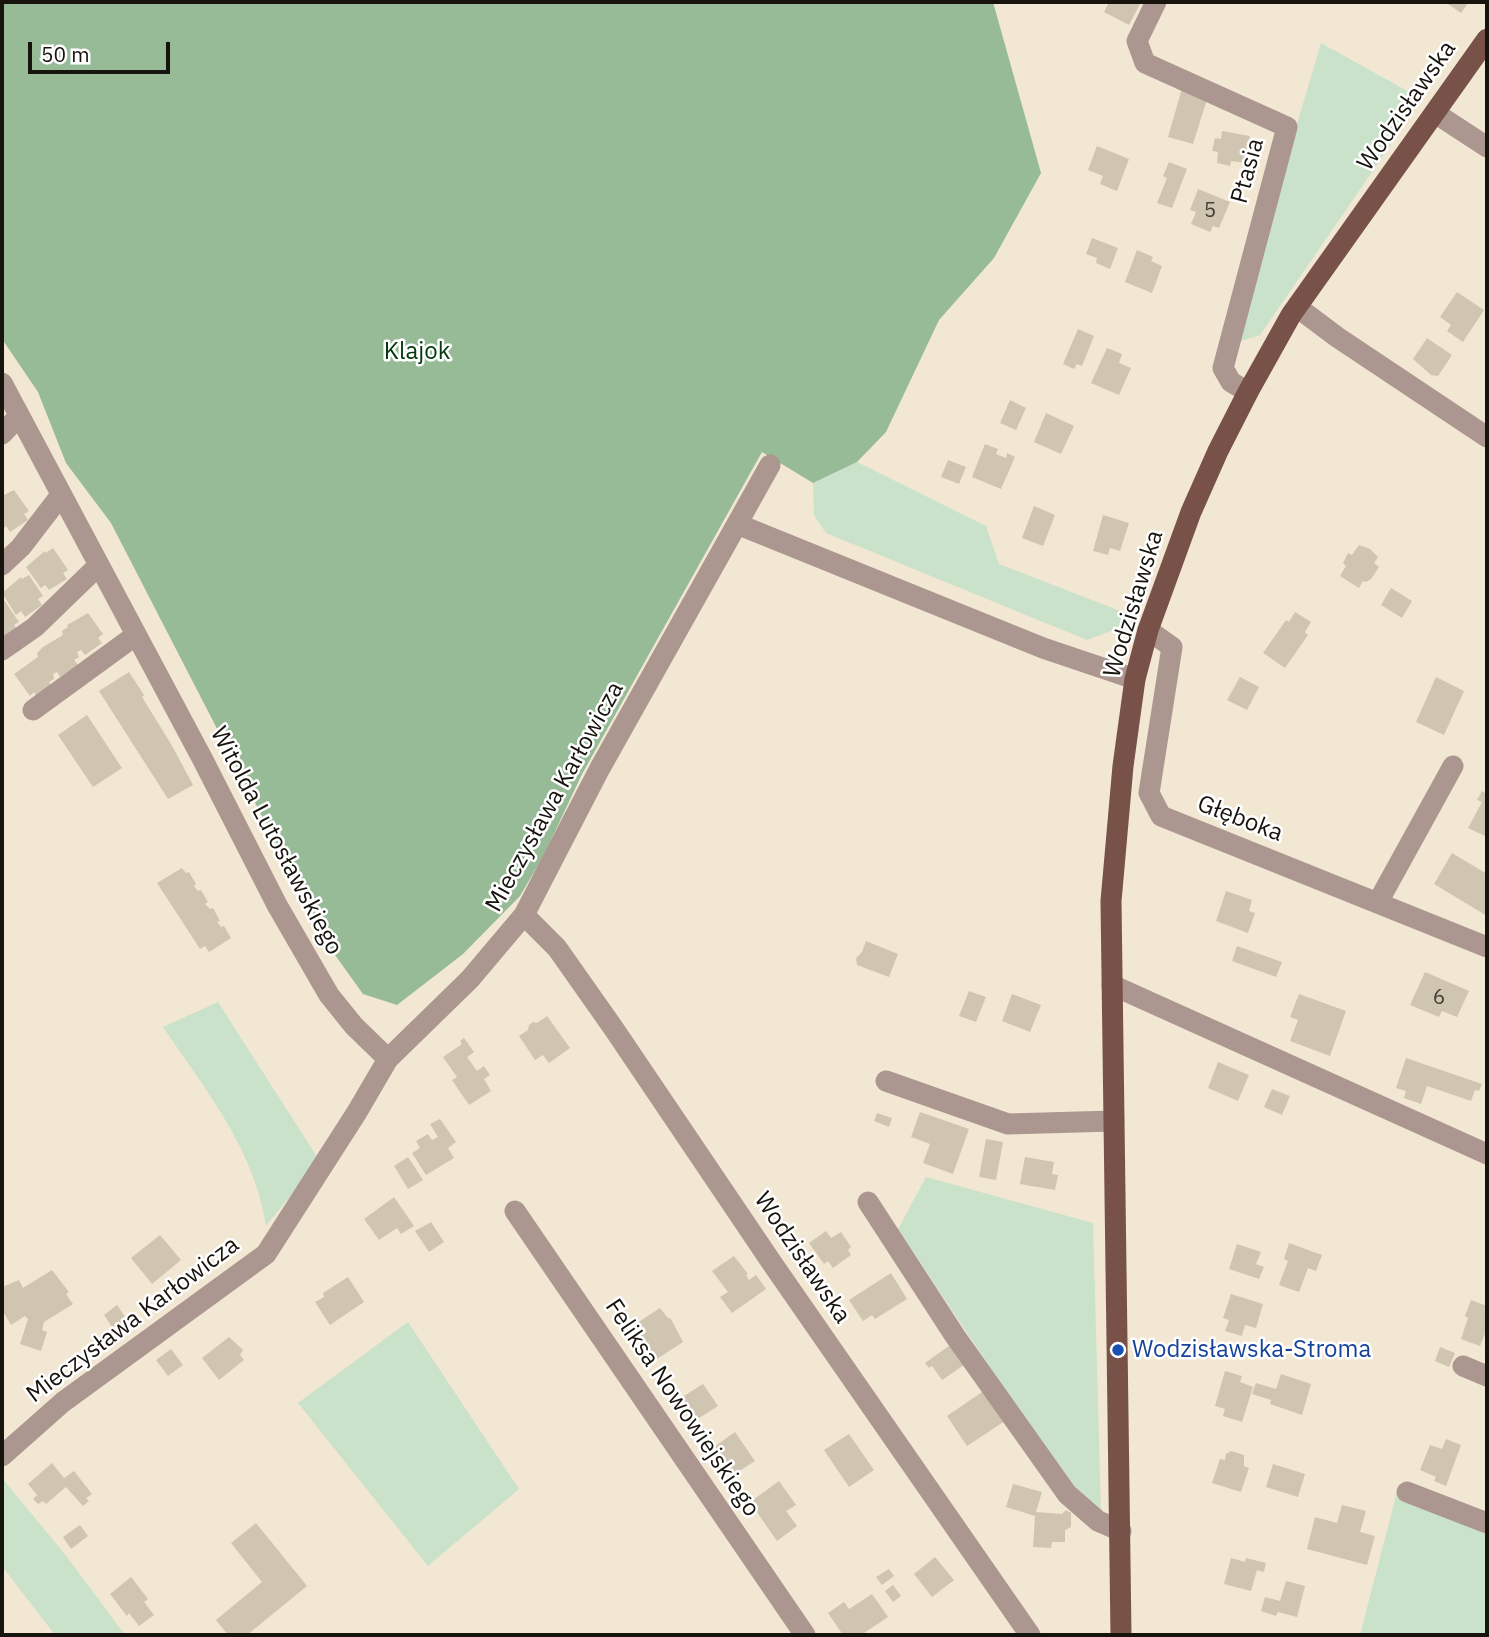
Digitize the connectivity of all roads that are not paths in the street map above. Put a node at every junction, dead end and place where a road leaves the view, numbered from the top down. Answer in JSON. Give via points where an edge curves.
{"nodes":[{"id":1,"x":1156,"y":2,"type":"edge"},
{"id":2,"x":1487,"y":38,"type":"edge"},
{"id":3,"x":1434,"y":113,"type":"junction"},
{"id":4,"x":1487,"y":147,"type":"edge"},
{"id":5,"x":1297,"y":307,"type":"junction"},
{"id":6,"x":2,"y":383,"type":"edge"},
{"id":7,"x":1248,"y":392,"type":"junction"},
{"id":8,"x":19,"y":416,"type":"junction"},
{"id":9,"x":2,"y":434,"type":"edge"},
{"id":10,"x":1487,"y":438,"type":"edge"},
{"id":11,"x":770,"y":465,"type":"dead end"},
{"id":12,"x":61,"y":495,"type":"junction"},
{"id":13,"x":737,"y":524,"type":"junction"},
{"id":14,"x":2,"y":565,"type":"edge"},
{"id":15,"x":99,"y":565,"type":"junction"},
{"id":16,"x":1148,"y":630,"type":"junction"},
{"id":17,"x":136,"y":635,"type":"junction"},
{"id":18,"x":2,"y":650,"type":"edge"},
{"id":19,"x":1135,"y":679,"type":"junction"},
{"id":20,"x":33,"y":710,"type":"dead end"},
{"id":21,"x":1453,"y":766,"type":"dead end"},
{"id":22,"x":1378,"y":902,"type":"junction"},
{"id":23,"x":524,"y":915,"type":"junction"},
{"id":24,"x":1487,"y":947,"type":"edge"},
{"id":25,"x":1112,"y":985,"type":"junction"},
{"id":26,"x":387,"y":1059,"type":"junction"},
{"id":27,"x":886,"y":1081,"type":"dead end"},
{"id":28,"x":1114,"y":1121,"type":"junction"},
{"id":29,"x":1487,"y":1154,"type":"edge"},
{"id":30,"x":868,"y":1202,"type":"dead end"},
{"id":31,"x":515,"y":1210,"type":"dead end"},
{"id":32,"x":1463,"y":1366,"type":"dead end"},
{"id":33,"x":1487,"y":1376,"type":"edge"},
{"id":34,"x":2,"y":1456,"type":"edge"},
{"id":35,"x":1407,"y":1492,"type":"dead end"},
{"id":36,"x":1487,"y":1523,"type":"edge"},
{"id":37,"x":1121,"y":1531,"type":"junction"},
{"id":38,"x":805,"y":1635,"type":"edge"},
{"id":39,"x":1030,"y":1635,"type":"edge"},
{"id":40,"x":1121,"y":1635,"type":"edge"}],
"edges":[{"from":1,"to":7,"type":"street","name":"Ptasia","via":[[1137,41],[1145,63],[1287,127],[1223,368],[1231,382]]},
{"from":2,"to":3,"type":"main road","name":"Wodzisławska"},
{"from":3,"to":4,"type":"street"},
{"from":3,"to":5,"type":"main road","name":"Wodzisławska"},
{"from":5,"to":7,"type":"main road","name":"Wodzisławska"},
{"from":5,"to":10,"type":"street"},
{"from":6,"to":8,"type":"street","name":"Witolda Lutosławskiego"},
{"from":7,"to":16,"type":"main road","name":"Wodzisławska","via":[[1191,512]]},
{"from":8,"to":9,"type":"street"},
{"from":8,"to":12,"type":"street","name":"Witolda Lutosławskiego"},
{"from":11,"to":13,"type":"street","name":"Mieczysława Karłowicza"},
{"from":12,"to":14,"type":"street"},
{"from":12,"to":15,"type":"street","name":"Witolda Lutosławskiego"},
{"from":13,"to":19,"type":"street","via":[[1042,649]]},
{"from":13,"to":23,"type":"street","name":"Mieczysława Karłowicza","via":[[600,768]]},
{"from":15,"to":17,"type":"street","name":"Witolda Lutosławskiego"},
{"from":15,"to":18,"type":"street","via":[[35,627]]},
{"from":16,"to":19,"type":"main road","name":"Wodzisławska"},
{"from":16,"to":22,"type":"street","name":"Głęboka","via":[[1172,647],[1149,793],[1161,816]]},
{"from":17,"to":20,"type":"street"},
{"from":17,"to":26,"type":"street","name":"Witolda Lutosławskiego","via":[[329,996]]},
{"from":19,"to":25,"type":"main road","name":"Wodzisławska","via":[[1111,901]]},
{"from":21,"to":22,"type":"street"},
{"from":22,"to":24,"type":"street","name":"Głęboka"},
{"from":23,"to":26,"type":"street","name":"Mieczysława Karłowicza","via":[[470,979]]},
{"from":23,"to":39,"type":"street","name":"Wodzisławska","via":[[557,948],[599,1007]]},
{"from":25,"to":28,"type":"main road","name":"Wodzisławska"},
{"from":25,"to":29,"type":"street"},
{"from":26,"to":34,"type":"street","name":"Mieczysława Karłowicza","via":[[265,1254],[63,1402]]},
{"from":27,"to":28,"type":"street","via":[[1008,1124]]},
{"from":28,"to":37,"type":"main road","name":"Wodzisławska"},
{"from":30,"to":37,"type":"street","via":[[955,1336],[1067,1494],[1098,1521]]},
{"from":31,"to":38,"type":"street","name":"Feliksa Nowowiejskiego"},
{"from":32,"to":33,"type":"street"},
{"from":35,"to":36,"type":"street"},
{"from":37,"to":40,"type":"main road","name":"Wodzisławska"}]}
